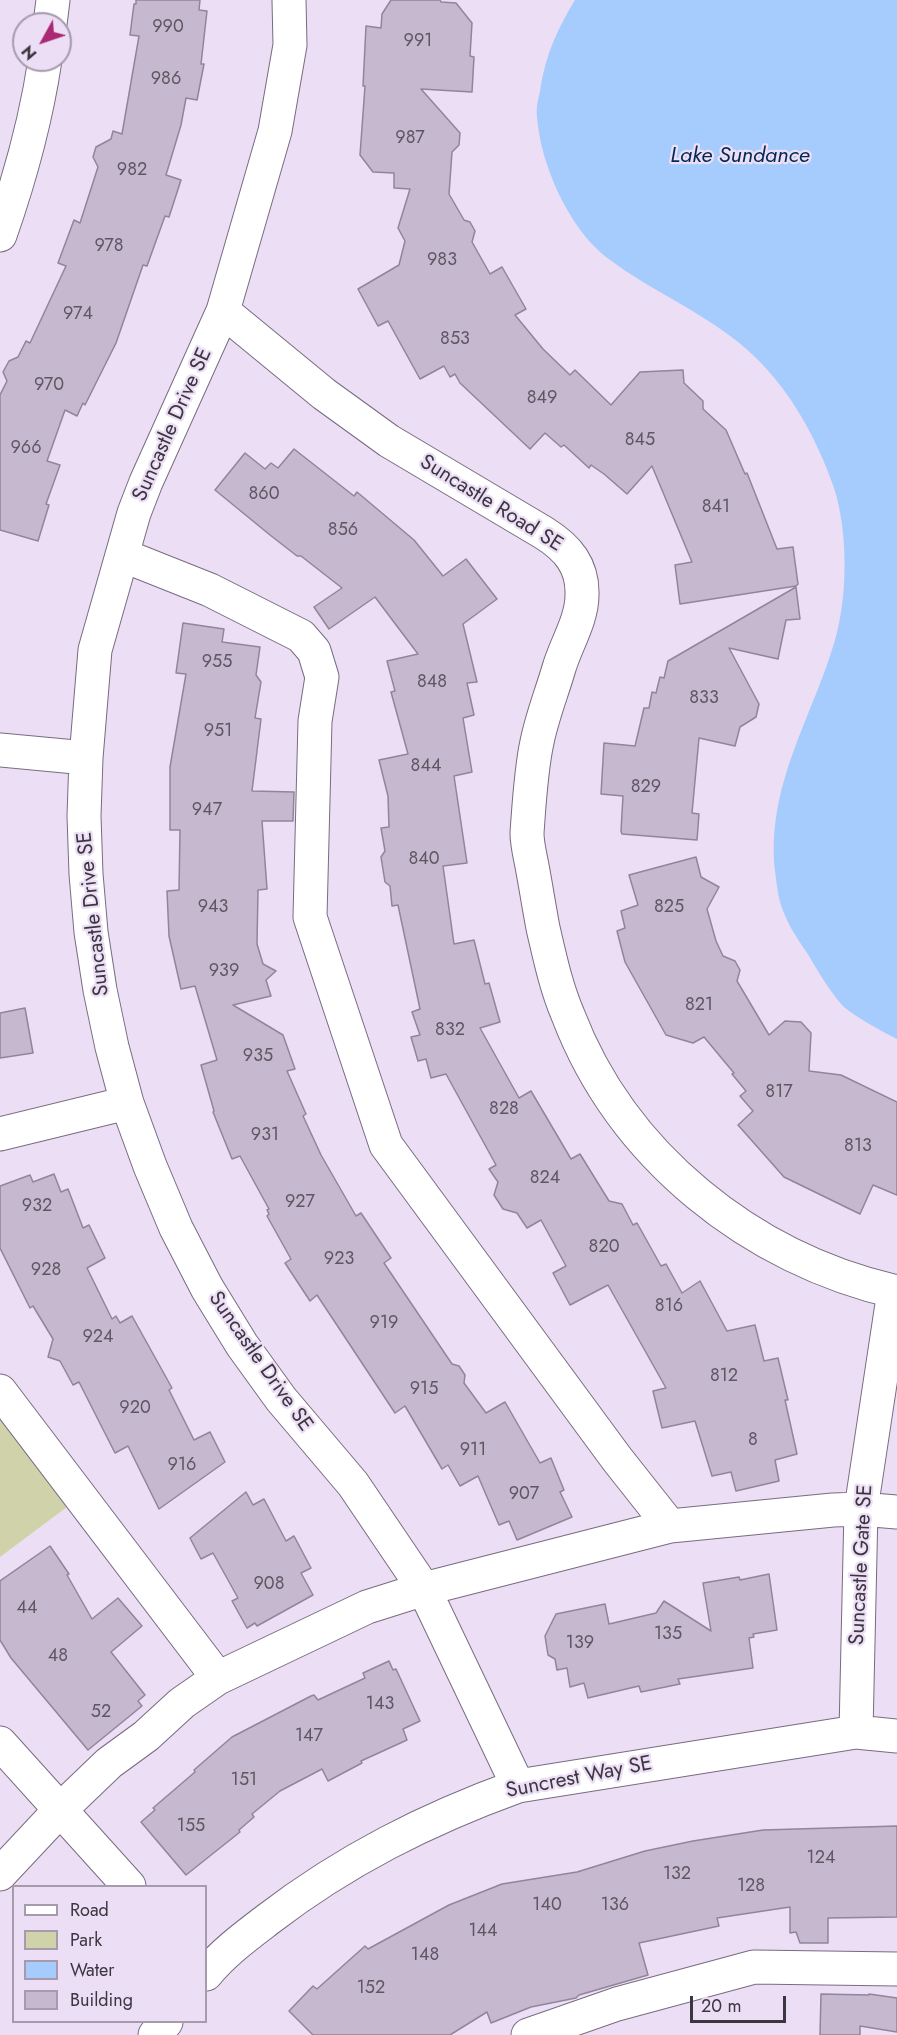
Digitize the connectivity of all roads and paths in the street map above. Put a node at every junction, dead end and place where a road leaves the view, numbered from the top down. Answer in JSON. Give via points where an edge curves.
{"nodes":[{"id":1,"x":289,"y":0,"type":"edge"},
{"id":2,"x":43,"y":72,"type":"edge"},
{"id":3,"x":0,"y":235,"type":"edge"},
{"id":4,"x":223,"y":311,"type":"junction"},
{"id":5,"x":122,"y":555,"type":"junction"},
{"id":6,"x":0,"y":750,"type":"edge"},
{"id":7,"x":86,"y":758,"type":"junction"},
{"id":8,"x":127,"y":1103,"type":"junction"},
{"id":9,"x":0,"y":1134,"type":"edge"},
{"id":10,"x":896,"y":1291,"type":"edge"},
{"id":11,"x":0,"y":1391,"type":"edge"},
{"id":12,"x":861,"y":1509,"type":"junction"},
{"id":13,"x":897,"y":1512,"type":"edge"},
{"id":14,"x":670,"y":1526,"type":"junction"},
{"id":15,"x":424,"y":1589,"type":"junction"},
{"id":16,"x":218,"y":1678,"type":"junction"},
{"id":17,"x":856,"y":1732,"type":"junction"},
{"id":18,"x":897,"y":1736,"type":"edge"},
{"id":19,"x":0,"y":1743,"type":"edge"},
{"id":20,"x":518,"y":1786,"type":"junction"},
{"id":21,"x":60,"y":1810,"type":"junction"},
{"id":22,"x":0,"y":1875,"type":"edge"},
{"id":23,"x":127,"y":1885,"type":"edge"},
{"id":24,"x":208,"y":1965,"type":"edge"},
{"id":25,"x":897,"y":1969,"type":"edge"},
{"id":26,"x":165,"y":2023,"type":"edge"},
{"id":27,"x":155,"y":2035,"type":"edge"},
{"id":28,"x":528,"y":2035,"type":"edge"}],
"edges":[{"from":1,"to":4,"type":"street","name":"Suncastle Drive SE","via":[[290,45],[275,131]]},
{"from":2,"to":3,"type":"street","via":[[18,184]]},
{"from":4,"to":5,"type":"street","name":"Suncastle Drive SE","via":[[146,482]]},
{"from":4,"to":10,"type":"street","name":"Suncastle Road SE","via":[[324,394],[389,441],[551,537],[569,552],[582,581],[582,597],[537,743],[527,836],[554,977],[568,1017],[586,1056],[633,1128],[692,1190],[728,1218],[807,1263]]},
{"from":5,"to":7,"type":"street","name":"Suncastle Drive SE","via":[[94,650]]},
{"from":5,"to":14,"type":"street","via":[[210,590],[301,636],[314,651],[322,677],[315,722],[310,917],[386,1145]]},
{"from":6,"to":7,"type":"street"},
{"from":7,"to":8,"type":"street","name":"Suncastle Drive SE","via":[[84,816],[91,932],[107,1024]]},
{"from":8,"to":9,"type":"street"},
{"from":8,"to":15,"type":"street","name":"Suncastle Drive SE","via":[[176,1228],[207,1288],[242,1345],[352,1484]]},
{"from":10,"to":12,"type":"street","name":"Suncastle Gate SE"},
{"from":11,"to":16,"type":"street"},
{"from":12,"to":13,"type":"street"},
{"from":12,"to":14,"type":"street"},
{"from":12,"to":17,"type":"street","name":"Suncastle Gate SE"},
{"from":14,"to":15,"type":"street"},
{"from":15,"to":16,"type":"street","via":[[368,1606]]},
{"from":15,"to":20,"type":"street","name":"Suncastle Drive SE"},
{"from":16,"to":21,"type":"street","via":[[110,1763]]},
{"from":17,"to":18,"type":"street","name":"Suncrest Way SE"},
{"from":17,"to":20,"type":"street","name":"Suncrest Way SE"},
{"from":19,"to":21,"type":"street"},
{"from":20,"to":24,"type":"street","name":"Suncrest Way SE","via":[[422,1824],[375,1848],[291,1901]]},
{"from":21,"to":22,"type":"street"},
{"from":21,"to":23,"type":"street"},
{"from":25,"to":28,"type":"street","via":[[754,1967],[618,2004]]},
{"from":26,"to":27,"type":"street"}]}
